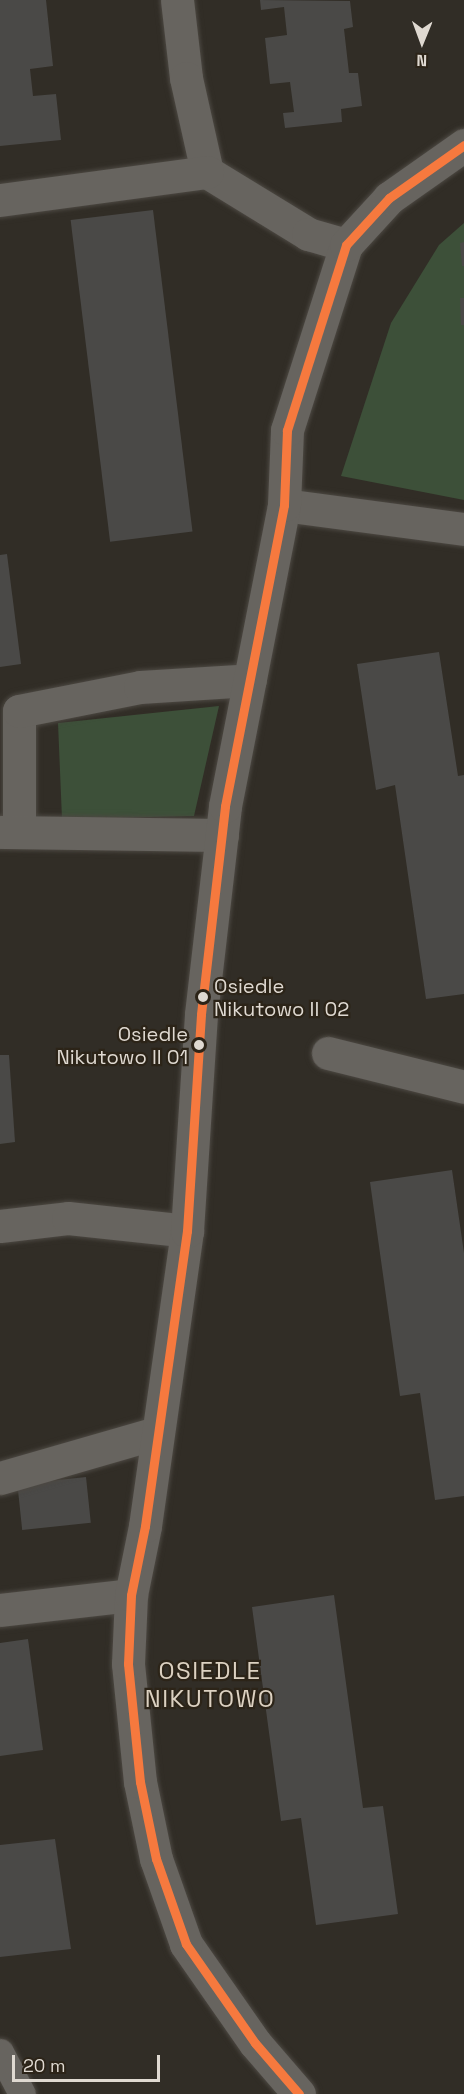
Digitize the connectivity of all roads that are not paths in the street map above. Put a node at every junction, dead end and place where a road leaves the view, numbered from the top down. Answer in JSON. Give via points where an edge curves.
{"nodes":[{"id":1,"x":177,"y":0,"type":"edge"},
{"id":2,"x":464,"y":145,"type":"edge"},
{"id":3,"x":207,"y":172,"type":"junction"},
{"id":4,"x":0,"y":200,"type":"edge"},
{"id":5,"x":346,"y":245,"type":"junction"},
{"id":6,"x":284,"y":505,"type":"junction"},
{"id":7,"x":464,"y":529,"type":"edge"},
{"id":8,"x":250,"y":680,"type":"junction"},
{"id":9,"x":9,"y":832,"type":"edge"},
{"id":10,"x":222,"y":834,"type":"junction"},
{"id":11,"x":328,"y":1053,"type":"dead end"},
{"id":12,"x":464,"y":1087,"type":"edge"},
{"id":13,"x":0,"y":1226,"type":"edge"},
{"id":14,"x":187,"y":1231,"type":"junction"},
{"id":15,"x":156,"y":1433,"type":"junction"},
{"id":16,"x":0,"y":1478,"type":"edge"},
{"id":17,"x":130,"y":1595,"type":"junction"},
{"id":18,"x":0,"y":1610,"type":"edge"},
{"id":19,"x":0,"y":2052,"type":"edge"},
{"id":20,"x":22,"y":2094,"type":"edge"},
{"id":21,"x":299,"y":2094,"type":"edge"}],
"edges":[{"from":1,"to":3,"type":"street","via":[[186,78]]},
{"from":2,"to":5,"type":"street","via":[[389,198]]},
{"from":3,"to":4,"type":"street"},
{"from":3,"to":5,"type":"street","via":[[308,234]]},
{"from":5,"to":6,"type":"street","via":[[287,430]]},
{"from":6,"to":7,"type":"street"},
{"from":6,"to":8,"type":"street"},
{"from":8,"to":9,"type":"street","via":[[140,687],[20,711]]},
{"from":8,"to":10,"type":"street"},
{"from":9,"to":10,"type":"street"},
{"from":10,"to":14,"type":"street","via":[[201,1014]]},
{"from":11,"to":12,"type":"street"},
{"from":13,"to":14,"type":"street","via":[[68,1218]]},
{"from":14,"to":15,"type":"street"},
{"from":15,"to":16,"type":"street"},
{"from":15,"to":17,"type":"street"},
{"from":17,"to":18,"type":"street"},
{"from":17,"to":21,"type":"street","via":[[128,1664],[141,1782],[164,1881],[186,1944],[255,2043]]},
{"from":19,"to":20,"type":"lane"}]}
